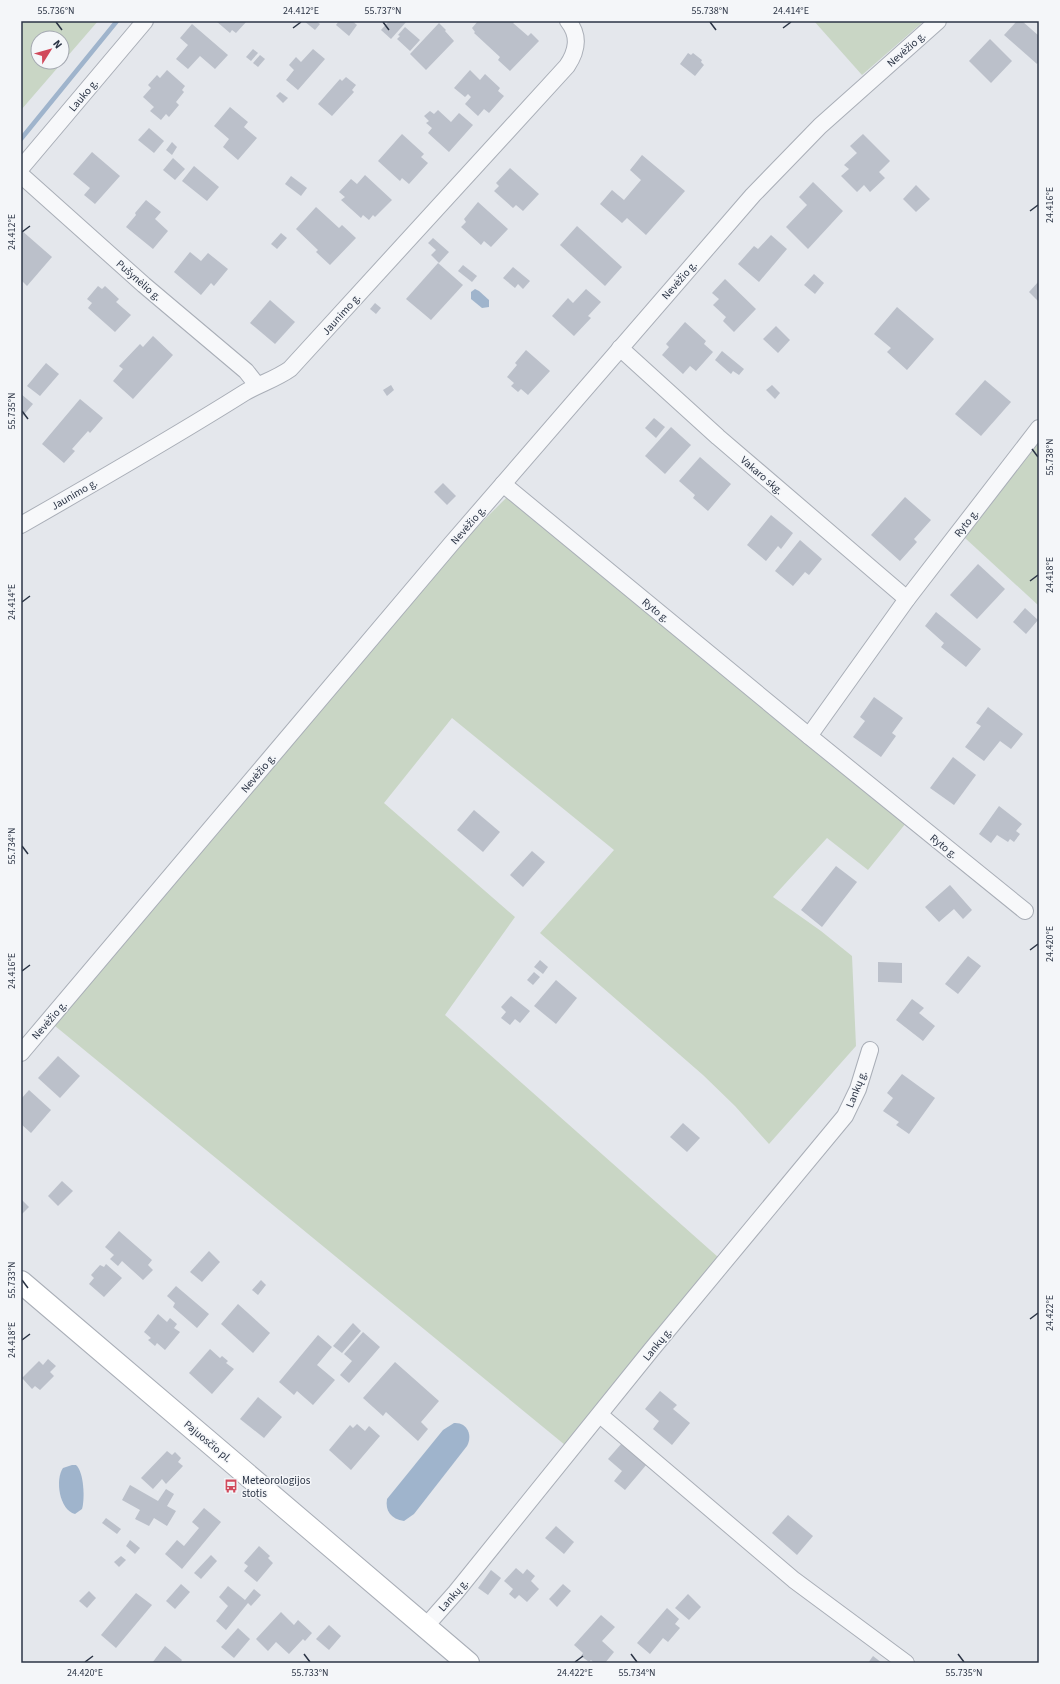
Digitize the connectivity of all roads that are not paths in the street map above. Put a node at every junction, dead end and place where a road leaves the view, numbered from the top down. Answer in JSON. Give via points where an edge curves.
{"nodes":[{"id":1,"x":145,"y":21,"type":"edge"},
{"id":2,"x":568,"y":21,"type":"edge"},
{"id":3,"x":938,"y":21,"type":"edge"},
{"id":4,"x":21,"y":168,"type":"edge"},
{"id":5,"x":21,"y":175,"type":"edge"},
{"id":6,"x":620,"y":348,"type":"junction"},
{"id":7,"x":257,"y":385,"type":"junction"},
{"id":8,"x":1039,"y":428,"type":"edge"},
{"id":9,"x":503,"y":484,"type":"junction"},
{"id":10,"x":21,"y":525,"type":"edge"},
{"id":11,"x":907,"y":599,"type":"junction"},
{"id":12,"x":809,"y":736,"type":"junction"},
{"id":13,"x":1025,"y":911,"type":"dead end"},
{"id":14,"x":870,"y":1050,"type":"dead end"},
{"id":15,"x":21,"y":1053,"type":"edge"},
{"id":16,"x":21,"y":1282,"type":"edge"},
{"id":17,"x":600,"y":1415,"type":"junction"},
{"id":18,"x":425,"y":1626,"type":"junction"},
{"id":19,"x":465,"y":1662,"type":"edge"},
{"id":20,"x":906,"y":1663,"type":"edge"}],
"edges":[{"from":1,"to":4,"type":"street","name":"Lauko g."},
{"from":2,"to":7,"type":"street","name":"Jaunimo g.","via":[[576,36],[576,49],[567,66],[299,360],[282,375]]},
{"from":3,"to":6,"type":"street","name":"Nevėžio g.","via":[[868,82],[789,157]]},
{"from":5,"to":7,"type":"street","name":"Pušynėlio g.","via":[[144,285],[246,370]]},
{"from":6,"to":9,"type":"street","name":"Nevėžio g."},
{"from":6,"to":11,"type":"street","name":"Vakaro skg.","via":[[718,437]]},
{"from":7,"to":10,"type":"street","name":"Jaunimo g.","via":[[204,419]]},
{"from":8,"to":11,"type":"street","name":"Ryto g."},
{"from":9,"to":12,"type":"street","name":"Ryto g."},
{"from":9,"to":15,"type":"street","name":"Nevėžio g."},
{"from":11,"to":12,"type":"street","name":"Ryto g."},
{"from":12,"to":13,"type":"street","name":"Ryto g."},
{"from":14,"to":17,"type":"street","name":"Lankų g.","via":[[858,1089],[845,1116]]},
{"from":16,"to":18,"type":"main road","name":"Pajuosčio pl."},
{"from":17,"to":18,"type":"street","name":"Lankų g.","via":[[456,1592]]},
{"from":17,"to":20,"type":"street","via":[[794,1580]]},
{"from":18,"to":19,"type":"main road","name":"Pajuosčio pl."}]}
